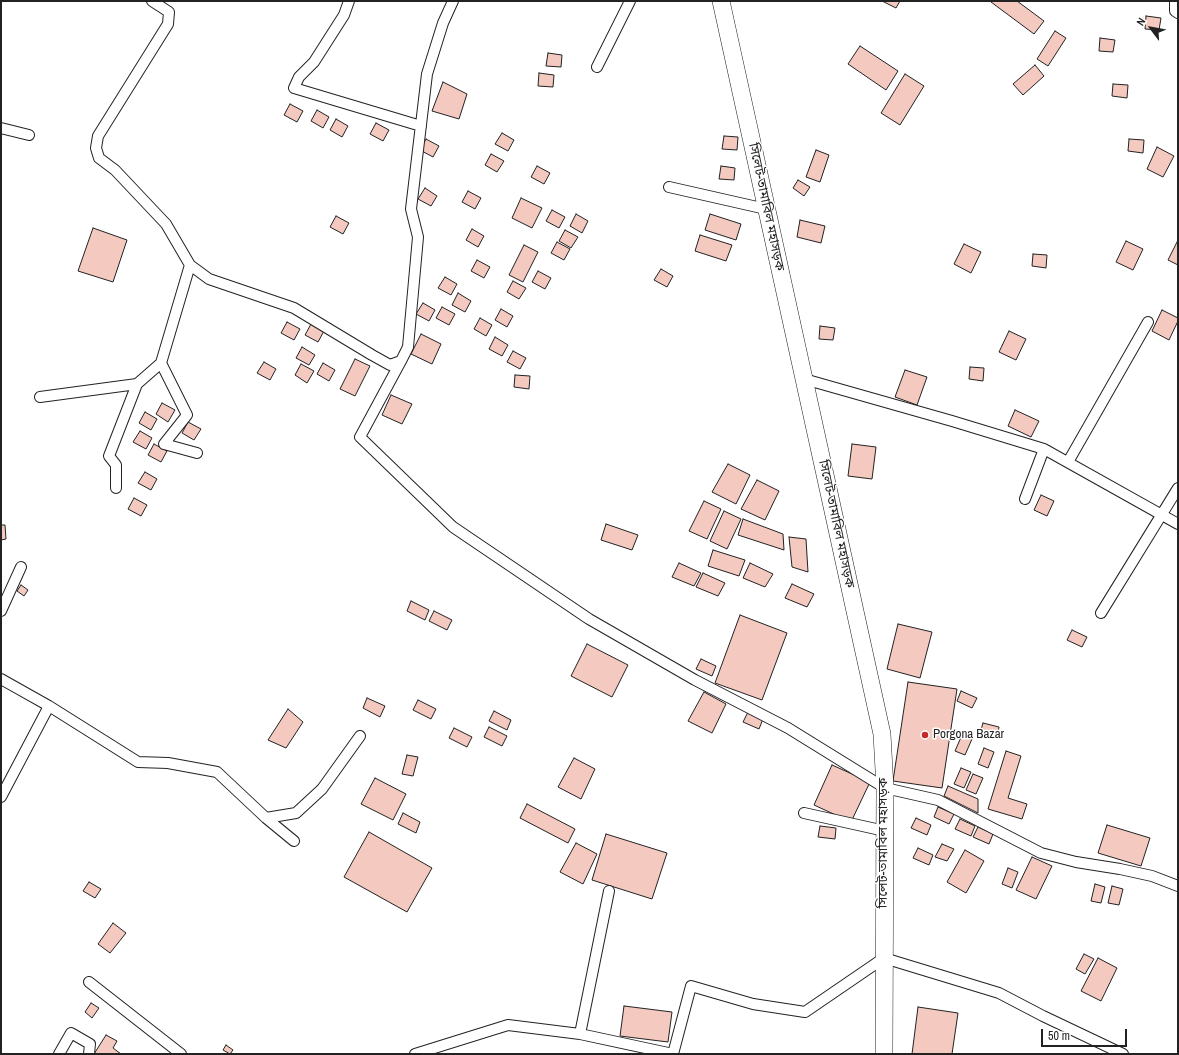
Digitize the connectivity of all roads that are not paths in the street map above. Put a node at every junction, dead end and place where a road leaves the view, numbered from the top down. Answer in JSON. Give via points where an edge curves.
{"nodes":[{"id":1,"x":152,"y":1,"type":"edge"},
{"id":2,"x":349,"y":1,"type":"edge"},
{"id":3,"x":453,"y":1,"type":"edge"},
{"id":4,"x":630,"y":1,"type":"edge"},
{"id":5,"x":721,"y":1,"type":"edge"},
{"id":6,"x":1175,"y":1,"type":"edge"},
{"id":7,"x":1178,"y":13,"type":"edge"},
{"id":8,"x":597,"y":67,"type":"dead end"},
{"id":9,"x":421,"y":126,"type":"junction"},
{"id":10,"x":1,"y":128,"type":"edge"},
{"id":11,"x":30,"y":135,"type":"dead end"},
{"id":12,"x":669,"y":187,"type":"dead end"},
{"id":13,"x":766,"y":208,"type":"junction"},
{"id":14,"x":190,"y":265,"type":"junction"},
{"id":15,"x":1148,"y":322,"type":"dead end"},
{"id":16,"x":401,"y":361,"type":"junction"},
{"id":17,"x":160,"y":363,"type":"junction"},
{"id":18,"x":804,"y":379,"type":"junction"},
{"id":19,"x":137,"y":384,"type":"junction"},
{"id":20,"x":40,"y":397,"type":"dead end"},
{"id":21,"x":1044,"y":449,"type":"junction"},
{"id":22,"x":197,"y":452,"type":"dead end"},
{"id":23,"x":1068,"y":462,"type":"junction"},
{"id":24,"x":116,"y":488,"type":"dead end"},
{"id":25,"x":1178,"y":488,"type":"edge"},
{"id":26,"x":1025,"y":500,"type":"dead end"},
{"id":27,"x":1162,"y":515,"type":"junction"},
{"id":28,"x":1178,"y":524,"type":"edge"},
{"id":29,"x":21,"y":568,"type":"dead end"},
{"id":30,"x":1,"y":611,"type":"edge"},
{"id":31,"x":1101,"y":613,"type":"dead end"},
{"id":32,"x":1,"y":679,"type":"edge"},
{"id":33,"x":49,"y":706,"type":"junction"},
{"id":34,"x":360,"y":736,"type":"dead end"},
{"id":35,"x":885,"y":788,"type":"junction"},
{"id":36,"x":1,"y":797,"type":"edge"},
{"id":37,"x":804,"y":813,"type":"dead end"},
{"id":38,"x":266,"y":818,"type":"junction"},
{"id":39,"x":885,"y":831,"type":"junction"},
{"id":40,"x":294,"y":841,"type":"dead end"},
{"id":41,"x":1178,"y":886,"type":"edge"},
{"id":42,"x":609,"y":891,"type":"dead end"},
{"id":43,"x":884,"y":958,"type":"junction"},
{"id":44,"x":89,"y":982,"type":"dead end"},
{"id":45,"x":580,"y":1034,"type":"junction"},
{"id":46,"x":58,"y":1054,"type":"edge"},
{"id":47,"x":89,"y":1054,"type":"edge"},
{"id":48,"x":181,"y":1054,"type":"edge"},
{"id":49,"x":415,"y":1054,"type":"edge"},
{"id":50,"x":884,"y":1054,"type":"edge"},
{"id":51,"x":1123,"y":1054,"type":"edge"}],
"edges":[{"from":1,"to":14,"type":"street","via":[[169,12],[168,24],[98,136],[96,148],[99,158],[115,170],[166,224]]},
{"from":2,"to":9,"type":"street","via":[[344,15],[314,62],[299,77],[294,88]]},
{"from":3,"to":9,"type":"street","via":[[443,23],[427,74]]},
{"from":4,"to":8,"type":"street"},
{"from":5,"to":13,"type":"highway","name":"সিলেট-তামাবিল মহাসড়ক"},
{"from":6,"to":7,"type":"street","via":[[1175,11]]},
{"from":9,"to":16,"type":"street","via":[[411,209],[418,237],[408,347]]},
{"from":10,"to":11,"type":"street"},
{"from":12,"to":13,"type":"street"},
{"from":13,"to":18,"type":"highway","name":"সিলেট-তামাবিল মহাসড়ক"},
{"from":14,"to":16,"type":"street","via":[[209,279],[294,308],[390,365]]},
{"from":14,"to":17,"type":"street"},
{"from":15,"to":23,"type":"street"},
{"from":16,"to":35,"type":"street","via":[[360,437],[453,527],[589,619],[695,680],[788,728]]},
{"from":17,"to":19,"type":"street"},
{"from":17,"to":22,"type":"street","via":[[187,415],[164,444]]},
{"from":18,"to":21,"type":"street"},
{"from":18,"to":35,"type":"highway","name":"সিলেট-তামাবিল মহাসড়ক","via":[[882,734]]},
{"from":19,"to":20,"type":"street"},
{"from":19,"to":24,"type":"street","via":[[109,456],[116,465]]},
{"from":21,"to":23,"type":"street"},
{"from":21,"to":26,"type":"street"},
{"from":23,"to":27,"type":"street"},
{"from":25,"to":27,"type":"street"},
{"from":27,"to":28,"type":"street"},
{"from":27,"to":31,"type":"street"},
{"from":29,"to":30,"type":"street"},
{"from":32,"to":33,"type":"street"},
{"from":33,"to":36,"type":"street"},
{"from":33,"to":38,"type":"street","via":[[138,762],[168,763],[217,772]]},
{"from":34,"to":38,"type":"street","via":[[322,788],[296,813]]},
{"from":35,"to":39,"type":"highway","name":"সিলেট-তামাবিল মহাসড়ক"},
{"from":35,"to":41,"type":"street","via":[[938,800],[1041,853],[1152,876]]},
{"from":37,"to":39,"type":"street"},
{"from":38,"to":40,"type":"street"},
{"from":39,"to":43,"type":"highway","name":"সিলেট-তামাবিল মহাসড়ক"},
{"from":42,"to":45,"type":"street"},
{"from":43,"to":45,"type":"street","via":[[805,1012],[753,1004],[691,986],[673,1054]]},
{"from":43,"to":50,"type":"highway","name":"সিলেট-তামাবিল মহাসড়ক"},
{"from":43,"to":51,"type":"street","via":[[999,992]]},
{"from":44,"to":48,"type":"street"},
{"from":45,"to":49,"type":"street","via":[[508,1025]]},
{"from":46,"to":47,"type":"street","via":[[71,1033],[90,1044]]}]}
